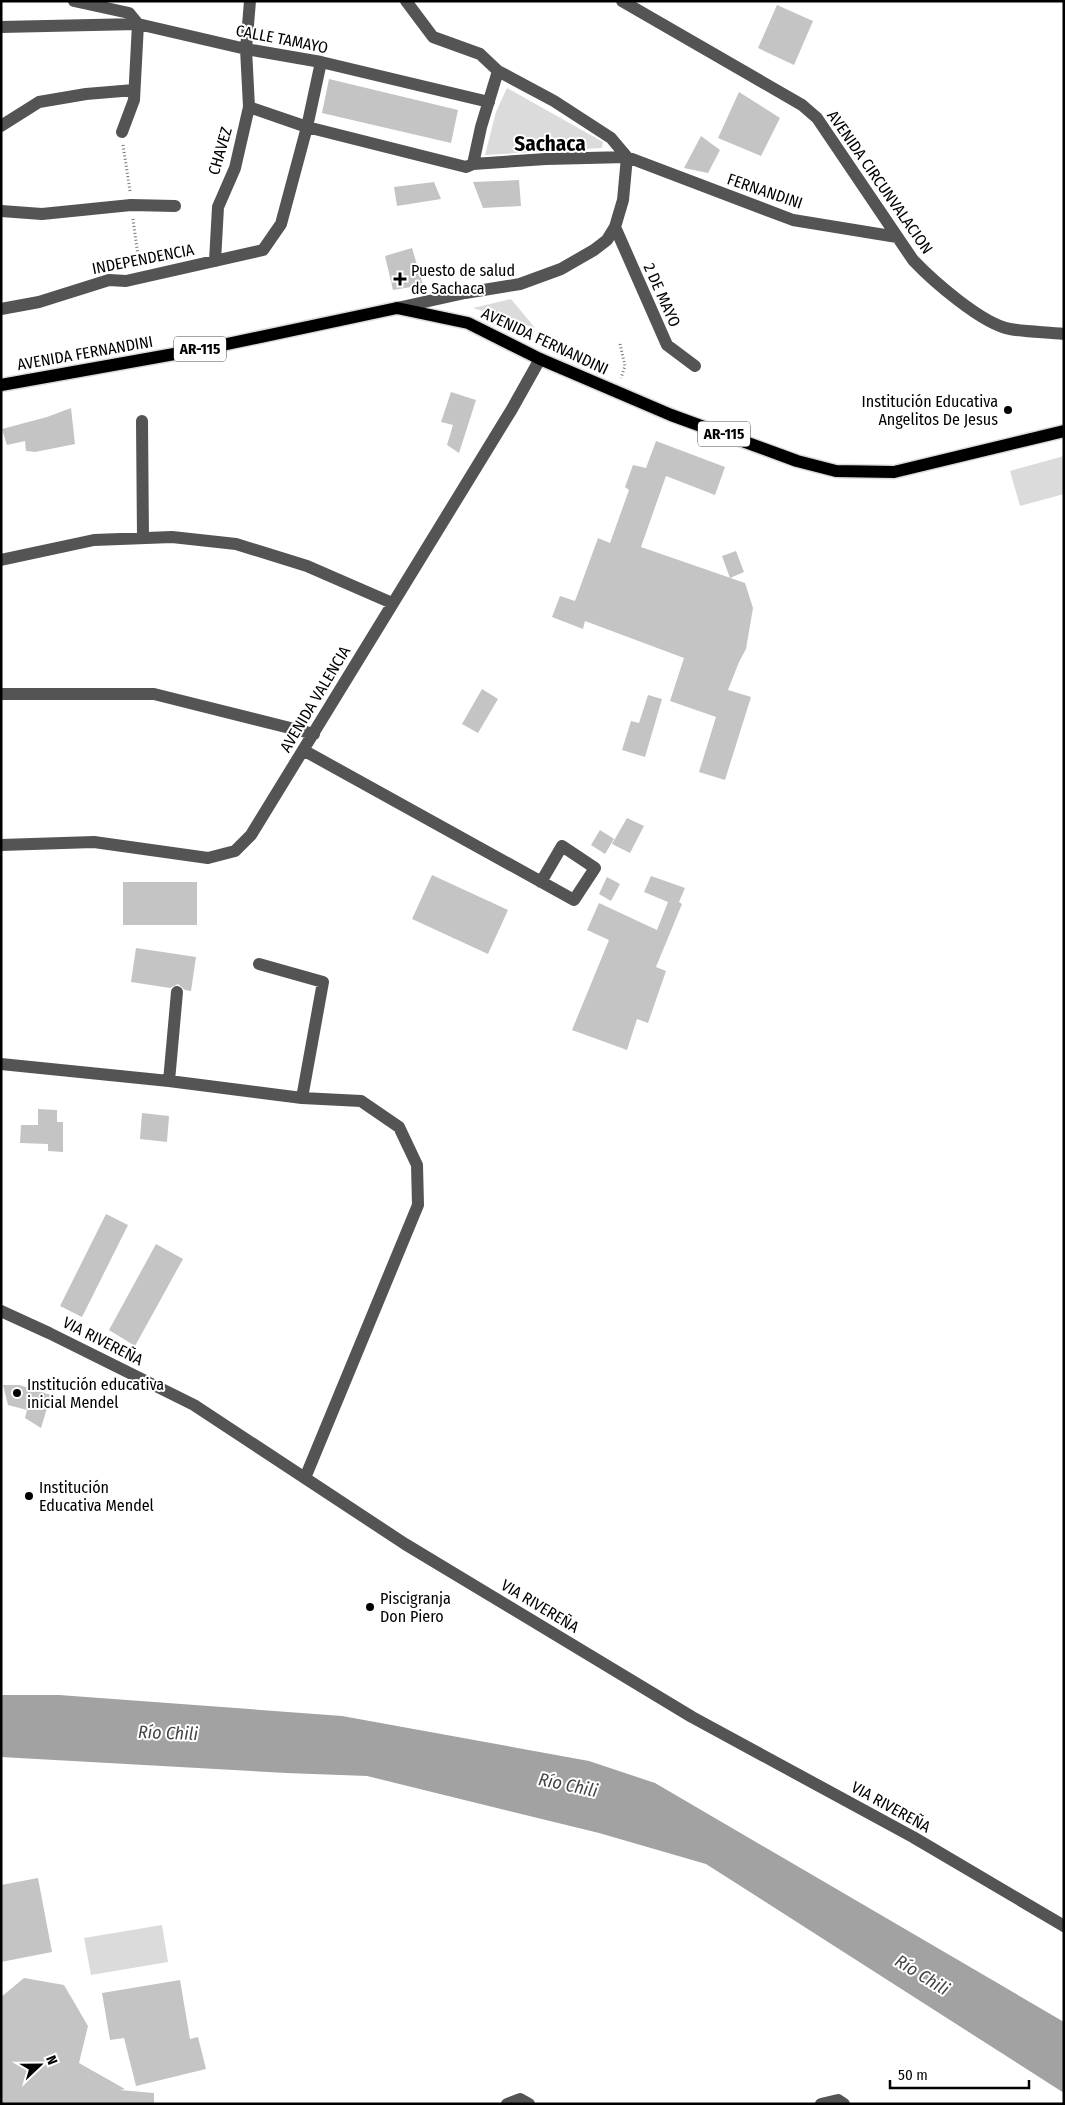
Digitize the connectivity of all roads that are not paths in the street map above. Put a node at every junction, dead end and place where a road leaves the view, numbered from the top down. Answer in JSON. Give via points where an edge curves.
{"nodes":[{"id":1,"x":74,"y":1,"type":"edge"},
{"id":2,"x":250,"y":1,"type":"edge"},
{"id":3,"x":406,"y":1,"type":"edge"},
{"id":4,"x":622,"y":1,"type":"edge"},
{"id":5,"x":138,"y":24,"type":"junction"},
{"id":6,"x":1,"y":27,"type":"edge"},
{"id":7,"x":246,"y":49,"type":"junction"},
{"id":8,"x":321,"y":62,"type":"junction"},
{"id":9,"x":498,"y":71,"type":"junction"},
{"id":10,"x":134,"y":90,"type":"junction"},
{"id":11,"x":489,"y":102,"type":"junction"},
{"id":12,"x":249,"y":107,"type":"junction"},
{"id":13,"x":1,"y":126,"type":"edge"},
{"id":14,"x":306,"y":127,"type":"junction"},
{"id":15,"x":122,"y":132,"type":"dead end"},
{"id":16,"x":627,"y":157,"type":"junction"},
{"id":17,"x":474,"y":164,"type":"junction"},
{"id":18,"x":175,"y":206,"type":"dead end"},
{"id":19,"x":1,"y":212,"type":"edge"},
{"id":20,"x":615,"y":227,"type":"junction"},
{"id":21,"x":897,"y":237,"type":"junction"},
{"id":22,"x":215,"y":261,"type":"junction"},
{"id":23,"x":398,"y":308,"type":"junction"},
{"id":24,"x":1,"y":309,"type":"edge"},
{"id":25,"x":1064,"y":334,"type":"edge"},
{"id":26,"x":540,"y":359,"type":"junction"},
{"id":27,"x":694,"y":366,"type":"dead end"},
{"id":28,"x":1,"y":385,"type":"edge"},
{"id":29,"x":142,"y":421,"type":"dead end"},
{"id":30,"x":1064,"y":431,"type":"edge"},
{"id":31,"x":143,"y":538,"type":"junction"},
{"id":32,"x":1,"y":560,"type":"edge"},
{"id":33,"x":392,"y":603,"type":"junction"},
{"id":34,"x":1,"y":694,"type":"edge"},
{"id":35,"x":314,"y":734,"type":"junction"},
{"id":36,"x":303,"y":750,"type":"junction"},
{"id":37,"x":1,"y":845,"type":"edge"},
{"id":38,"x":541,"y":882,"type":"junction"},
{"id":39,"x":259,"y":964,"type":"dead end"},
{"id":40,"x":177,"y":992,"type":"dead end"},
{"id":41,"x":1,"y":1064,"type":"edge"},
{"id":42,"x":169,"y":1081,"type":"junction"},
{"id":43,"x":302,"y":1098,"type":"junction"},
{"id":44,"x":1,"y":1311,"type":"edge"},
{"id":45,"x":305,"y":1478,"type":"junction"},
{"id":46,"x":1064,"y":1926,"type":"edge"},
{"id":47,"x":507,"y":2104,"type":"edge"},
{"id":48,"x":529,"y":2104,"type":"edge"},
{"id":49,"x":821,"y":2104,"type":"edge"},
{"id":50,"x":844,"y":2104,"type":"edge"}],
"edges":[{"from":1,"to":5,"type":"street","name":"CALLE TAMAYO","via":[[129,13]]},
{"from":2,"to":7,"type":"street","name":"CHAVEZ"},
{"from":3,"to":9,"type":"street","via":[[433,37],[480,54]]},
{"from":4,"to":21,"type":"street","name":"AVENIDA CIRCUNVALACION","via":[[802,105],[816,118]]},
{"from":5,"to":6,"type":"street"},
{"from":5,"to":7,"type":"street","name":"CALLE TAMAYO"},
{"from":5,"to":10,"type":"street"},
{"from":7,"to":8,"type":"street","name":"CALLE TAMAYO"},
{"from":7,"to":12,"type":"street","name":"CHAVEZ"},
{"from":8,"to":11,"type":"street","name":"CALLE TAMAYO"},
{"from":8,"to":14,"type":"street"},
{"from":9,"to":11,"type":"street"},
{"from":9,"to":16,"type":"street","via":[[554,101],[611,138]]},
{"from":10,"to":13,"type":"street","via":[[38,102]]},
{"from":10,"to":15,"type":"street","via":[[134,100]]},
{"from":11,"to":17,"type":"street"},
{"from":12,"to":14,"type":"street"},
{"from":12,"to":22,"type":"street","name":"CHAVEZ","via":[[235,168],[218,207]]},
{"from":14,"to":17,"type":"street","via":[[466,167]]},
{"from":14,"to":22,"type":"street","name":"INDEPENDENCIA","via":[[281,224],[263,250]]},
{"from":16,"to":17,"type":"street"},
{"from":16,"to":20,"type":"street","via":[[623,200]]},
{"from":16,"to":21,"type":"street","name":"FERNANDINI","via":[[794,220]]},
{"from":18,"to":19,"type":"street","via":[[132,205],[42,214]]},
{"from":20,"to":23,"type":"street","via":[[607,240],[594,250],[553,272],[520,284]]},
{"from":20,"to":27,"type":"street","name":"2 DE MAYO","via":[[667,345]]},
{"from":21,"to":25,"type":"street","name":"AVENIDA CIRCUNVALACION","via":[[930,278],[988,320],[1009,329]]},
{"from":22,"to":24,"type":"street","name":"INDEPENDENCIA","via":[[126,281],[109,280],[39,302]]},
{"from":23,"to":26,"type":"main road","name":"AVENIDA FERNANDINI","number":"AR-115","via":[[468,323]]},
{"from":23,"to":28,"type":"main road","name":"AVENIDA FERNANDINI","number":"AR-115","via":[[208,348]]},
{"from":26,"to":30,"type":"main road","name":"AVENIDA FERNANDINI","number":"AR-115","via":[[671,415],[788,458],[836,471],[894,472]]},
{"from":26,"to":33,"type":"street","name":"AVENIDA VALENCIA"},
{"from":29,"to":31,"type":"street"},
{"from":31,"to":32,"type":"street","via":[[94,540]]},
{"from":31,"to":33,"type":"street","via":[[172,537],[236,544],[306,566]]},
{"from":33,"to":35,"type":"street","name":"AVENIDA VALENCIA"},
{"from":34,"to":35,"type":"street","via":[[154,694]]},
{"from":35,"to":36,"type":"street","name":"AVENIDA VALENCIA"},
{"from":36,"to":37,"type":"street","name":"AVENIDA VALENCIA","via":[[252,835],[235,851],[208,858],[94,842]]},
{"from":36,"to":38,"type":"street"},
{"from":38,"to":38,"type":"street","via":[[562,846],[596,868],[574,900]]},
{"from":39,"to":43,"type":"street","via":[[323,982]]},
{"from":40,"to":42,"type":"street"},
{"from":41,"to":42,"type":"street"},
{"from":42,"to":43,"type":"street"},
{"from":43,"to":45,"type":"street","via":[[361,1101],[399,1127],[417,1165],[418,1205]]},
{"from":44,"to":45,"type":"street","name":"VIA RIVEREÑA","via":[[194,1405]]},
{"from":45,"to":46,"type":"street","name":"VIA RIVEREÑA","via":[[405,1544],[684,1712],[913,1837]]},
{"from":47,"to":48,"type":"street","via":[[520,2099]]},
{"from":49,"to":50,"type":"street","via":[[838,2100]]}]}
